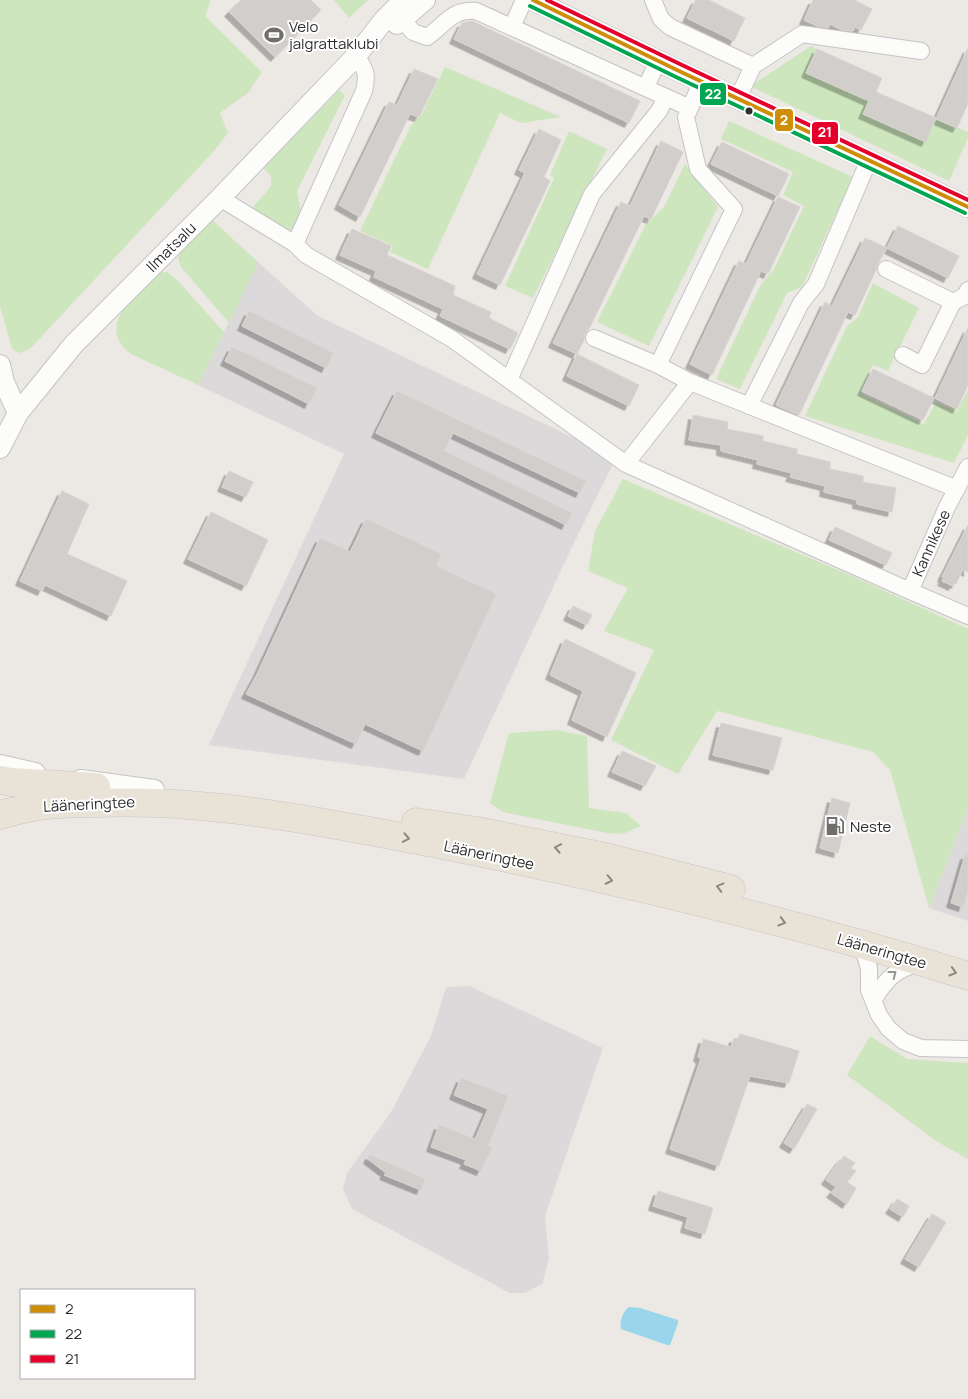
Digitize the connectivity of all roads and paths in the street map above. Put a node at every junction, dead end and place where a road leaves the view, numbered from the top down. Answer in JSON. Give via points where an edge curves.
{"nodes":[{"id":1,"x":425,"y":0,"type":"edge"},
{"id":2,"x":524,"y":0,"type":"edge"},
{"id":3,"x":534,"y":0,"type":"edge"},
{"id":4,"x":653,"y":0,"type":"edge"},
{"id":5,"x":403,"y":10,"type":"edge"},
{"id":6,"x":512,"y":27,"type":"junction"},
{"id":7,"x":921,"y":51,"type":"dead end"},
{"id":8,"x":356,"y":56,"type":"junction"},
{"id":9,"x":658,"y":60,"type":"junction"},
{"id":10,"x":753,"y":66,"type":"junction"},
{"id":11,"x":702,"y":81,"type":"junction"},
{"id":12,"x":646,"y":87,"type":"junction"},
{"id":13,"x":666,"y":97,"type":"junction"},
{"id":14,"x":738,"y":98,"type":"junction"},
{"id":15,"x":690,"y":108,"type":"junction"},
{"id":16,"x":869,"y":160,"type":"junction"},
{"id":17,"x":220,"y":198,"type":"junction"},
{"id":18,"x":968,"y":207,"type":"edge"},
{"id":19,"x":295,"y":244,"type":"junction"},
{"id":20,"x":886,"y":270,"type":"dead end"},
{"id":21,"x":968,"y":290,"type":"edge"},
{"id":22,"x":953,"y":302,"type":"junction"},
{"id":23,"x":594,"y":338,"type":"dead end"},
{"id":24,"x":903,"y":355,"type":"dead end"},
{"id":25,"x":0,"y":365,"type":"edge"},
{"id":26,"x":658,"y":365,"type":"junction"},
{"id":27,"x":509,"y":380,"type":"junction"},
{"id":28,"x":690,"y":382,"type":"junction"},
{"id":29,"x":749,"y":406,"type":"junction"},
{"id":30,"x":18,"y":413,"type":"junction"},
{"id":31,"x":0,"y":448,"type":"edge"},
{"id":32,"x":626,"y":464,"type":"junction"},
{"id":33,"x":968,"y":467,"type":"edge"},
{"id":34,"x":956,"y":489,"type":"junction"},
{"id":35,"x":910,"y":591,"type":"junction"},
{"id":36,"x":968,"y":616,"type":"edge"},
{"id":37,"x":0,"y":765,"type":"edge"},
{"id":38,"x":0,"y":780,"type":"edge"},
{"id":39,"x":154,"y":790,"type":"junction"},
{"id":40,"x":0,"y":815,"type":"edge"},
{"id":41,"x":856,"y":942,"type":"junction"},
{"id":42,"x":968,"y":956,"type":"edge"},
{"id":43,"x":922,"y":962,"type":"junction"},
{"id":44,"x":968,"y":976,"type":"edge"},
{"id":45,"x":874,"y":999,"type":"junction"},
{"id":46,"x":968,"y":1049,"type":"edge"}],
"edges":[{"from":1,"to":5,"type":"street","name":"Ilmatsalu"},
{"from":2,"to":6,"type":"street"},
{"from":3,"to":9,"type":"street"},
{"from":4,"to":10,"type":"street","via":[[661,19],[670,27]]},
{"from":5,"to":6,"type":"street","via":[[413,32],[427,38],[447,18],[465,10],[476,11]]},
{"from":5,"to":8,"type":"street","name":"Ilmatsalu","via":[[384,20]]},
{"from":6,"to":12,"type":"street"},
{"from":7,"to":10,"type":"street","via":[[802,34]]},
{"from":8,"to":17,"type":"street","name":"Ilmatsalu"},
{"from":8,"to":19,"type":"street","via":[[367,77],[364,91]]},
{"from":9,"to":11,"type":"street"},
{"from":9,"to":12,"type":"street"},
{"from":10,"to":14,"type":"street"},
{"from":11,"to":14,"type":"street"},
{"from":11,"to":15,"type":"street"},
{"from":12,"to":13,"type":"street"},
{"from":13,"to":15,"type":"street"},
{"from":13,"to":27,"type":"street","via":[[592,194]]},
{"from":14,"to":16,"type":"street"},
{"from":15,"to":26,"type":"street","via":[[686,117],[698,169],[734,208]]},
{"from":16,"to":18,"type":"street"},
{"from":16,"to":29,"type":"street","via":[[816,284],[801,303]]},
{"from":17,"to":19,"type":"street"},
{"from":17,"to":30,"type":"street","name":"Ilmatsalu","via":[[74,344]]},
{"from":19,"to":27,"type":"street","via":[[306,255],[452,339]]},
{"from":20,"to":22,"type":"street"},
{"from":21,"to":22,"type":"street","via":[[965,296]]},
{"from":22,"to":24,"type":"street","via":[[922,365]]},
{"from":23,"to":26,"type":"street"},
{"from":25,"to":30,"type":"street"},
{"from":26,"to":28,"type":"street"},
{"from":27,"to":32,"type":"street"},
{"from":28,"to":29,"type":"street"},
{"from":28,"to":32,"type":"street"},
{"from":29,"to":34,"type":"street"},
{"from":30,"to":31,"type":"street","name":"Ilmatsalu"},
{"from":32,"to":35,"type":"street"},
{"from":33,"to":34,"type":"street","name":"Kannikese"},
{"from":34,"to":35,"type":"street","name":"Kannikese"},
{"from":35,"to":36,"type":"street","name":"Kannikese"},
{"from":37,"to":39,"type":"street","via":[[63,778]]},
{"from":38,"to":39,"type":"highway","name":"Lääneringtee"},
{"from":42,"to":39,"type":"highway","name":"Lääneringtee","one_way":true,"via":[[606,857],[477,831],[339,809]]},
{"from":40,"to":41,"type":"highway","name":"Lääneringtee","one_way":true,"via":[[35,806],[142,801],[220,807],[306,819],[500,856],[657,891]]},
{"from":41,"to":43,"type":"highway","name":"Lääneringtee"},
{"from":41,"to":45,"type":"street","via":[[865,955],[870,973],[869,990]]},
{"from":43,"to":44,"type":"highway","name":"Lääneringtee","one_way":true},
{"from":45,"to":43,"type":"street","one_way":true,"via":[[891,975]]},
{"from":45,"to":46,"type":"street","via":[[879,1015],[903,1041],[921,1048]]}]}
